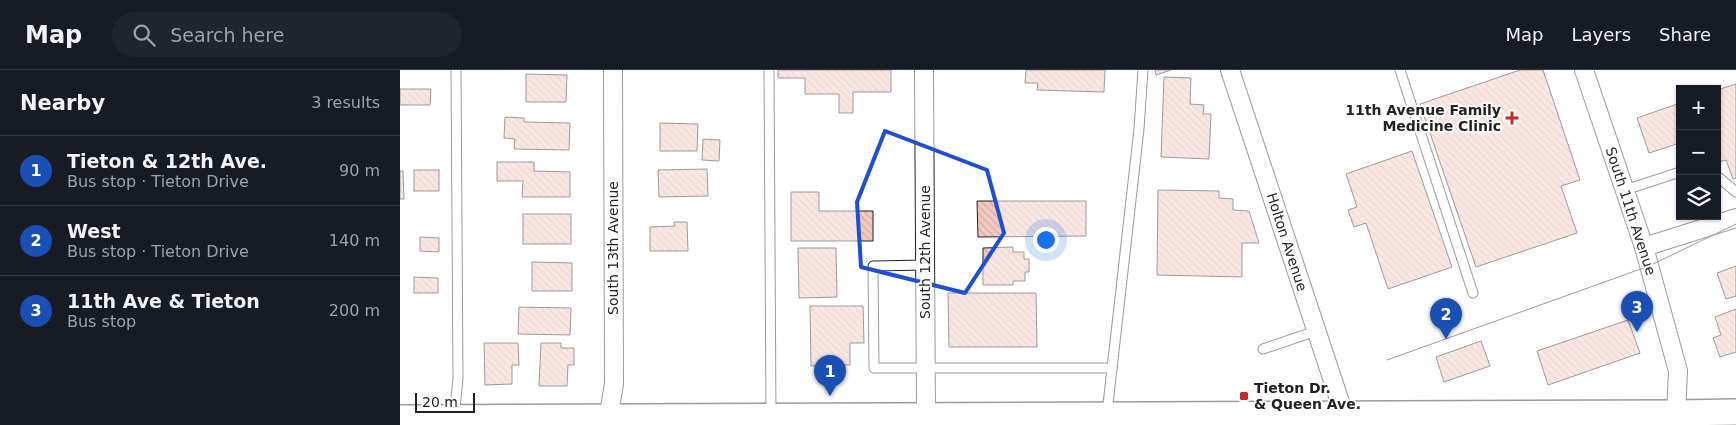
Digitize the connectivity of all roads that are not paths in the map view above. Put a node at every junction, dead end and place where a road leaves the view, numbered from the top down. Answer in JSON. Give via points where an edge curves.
{"nodes":[{"id":1,"x":456,"y":70,"type":"edge"},
{"id":2,"x":613,"y":70,"type":"edge"},
{"id":3,"x":769,"y":70,"type":"edge"},
{"id":4,"x":924,"y":70,"type":"edge"},
{"id":5,"x":1143,"y":70,"type":"edge"},
{"id":6,"x":1230,"y":70,"type":"edge"},
{"id":7,"x":1400,"y":70,"type":"edge"},
{"id":8,"x":1584,"y":70,"type":"edge"},
{"id":9,"x":1676,"y":173,"type":"edge"},
{"id":10,"x":1721,"y":179,"type":"edge"},
{"id":11,"x":1624,"y":190,"type":"junction"},
{"id":12,"x":1736,"y":192,"type":"edge"},
{"id":13,"x":1736,"y":218,"type":"edge"},
{"id":14,"x":1644,"y":247,"type":"junction"},
{"id":15,"x":926,"y":265,"type":"junction"},
{"id":16,"x":1473,"y":292,"type":"dead end"},
{"id":17,"x":1316,"y":331,"type":"junction"},
{"id":18,"x":1263,"y":350,"type":"dead end"},
{"id":19,"x":926,"y":367,"type":"junction"},
{"id":20,"x":1112,"y":368,"type":"junction"},
{"id":21,"x":1736,"y":412,"type":"edge"},
{"id":22,"x":1676,"y":413,"type":"junction"},
{"id":23,"x":1106,"y":415,"type":"junction"},
{"id":24,"x":771,"y":416,"type":"junction"},
{"id":25,"x":400,"y":418,"type":"edge"},
{"id":26,"x":1499,"y":419,"type":"edge"},
{"id":27,"x":1650,"y":419,"type":"edge"},
{"id":28,"x":918,"y":420,"type":"edge"},
{"id":29,"x":1041,"y":420,"type":"edge"},
{"id":30,"x":1194,"y":420,"type":"edge"},
{"id":31,"x":1344,"y":420,"type":"edge"},
{"id":32,"x":454,"y":421,"type":"edge"},
{"id":33,"x":608,"y":421,"type":"edge"},
{"id":34,"x":744,"y":421,"type":"edge"}],
"edges":[{"from":1,"to":32,"type":"lane","via":[[458,379]]},
{"from":2,"to":33,"type":"street","name":"South 13th Avenue","via":[[614,384]]},
{"from":3,"to":24,"type":"lane"},
{"from":4,"to":15,"type":"street","name":"South 12th Avenue"},
{"from":5,"to":20,"type":"lane"},
{"from":6,"to":17,"type":"street","name":"Holton Avenue"},
{"from":7,"to":16,"type":"lane"},
{"from":8,"to":11,"type":"street","name":"South 11th Avenue"},
{"from":9,"to":11,"type":"lane"},
{"from":10,"to":12,"type":"lane"},
{"from":11,"to":14,"type":"street","name":"South 11th Avenue"},
{"from":13,"to":14,"type":"street"},
{"from":14,"to":22,"type":"street","name":"South 11th Avenue","via":[[1678,370]]},
{"from":15,"to":19,"type":"street","name":"South 12th Avenue"},
{"from":15,"to":19,"type":"lane","via":[[873,266],[874,368]]},
{"from":17,"to":18,"type":"lane"},
{"from":17,"to":31,"type":"street","name":"Holton Avenue"},
{"from":19,"to":20,"type":"lane"},
{"from":19,"to":28,"type":"street","name":"South 12th Avenue"},
{"from":20,"to":23,"type":"lane"},
{"from":21,"to":22,"type":"main road"},
{"from":22,"to":27,"type":"main road"},
{"from":23,"to":29,"type":"main road"},
{"from":23,"to":30,"type":"main road"},
{"from":24,"to":28,"type":"main road"},
{"from":24,"to":34,"type":"main road"},
{"from":25,"to":32,"type":"main road"},
{"from":26,"to":27,"type":"main road"},
{"from":26,"to":31,"type":"main road"},
{"from":28,"to":29,"type":"main road"},
{"from":30,"to":31,"type":"main road"},
{"from":32,"to":33,"type":"main road"},
{"from":33,"to":34,"type":"main road"}]}
